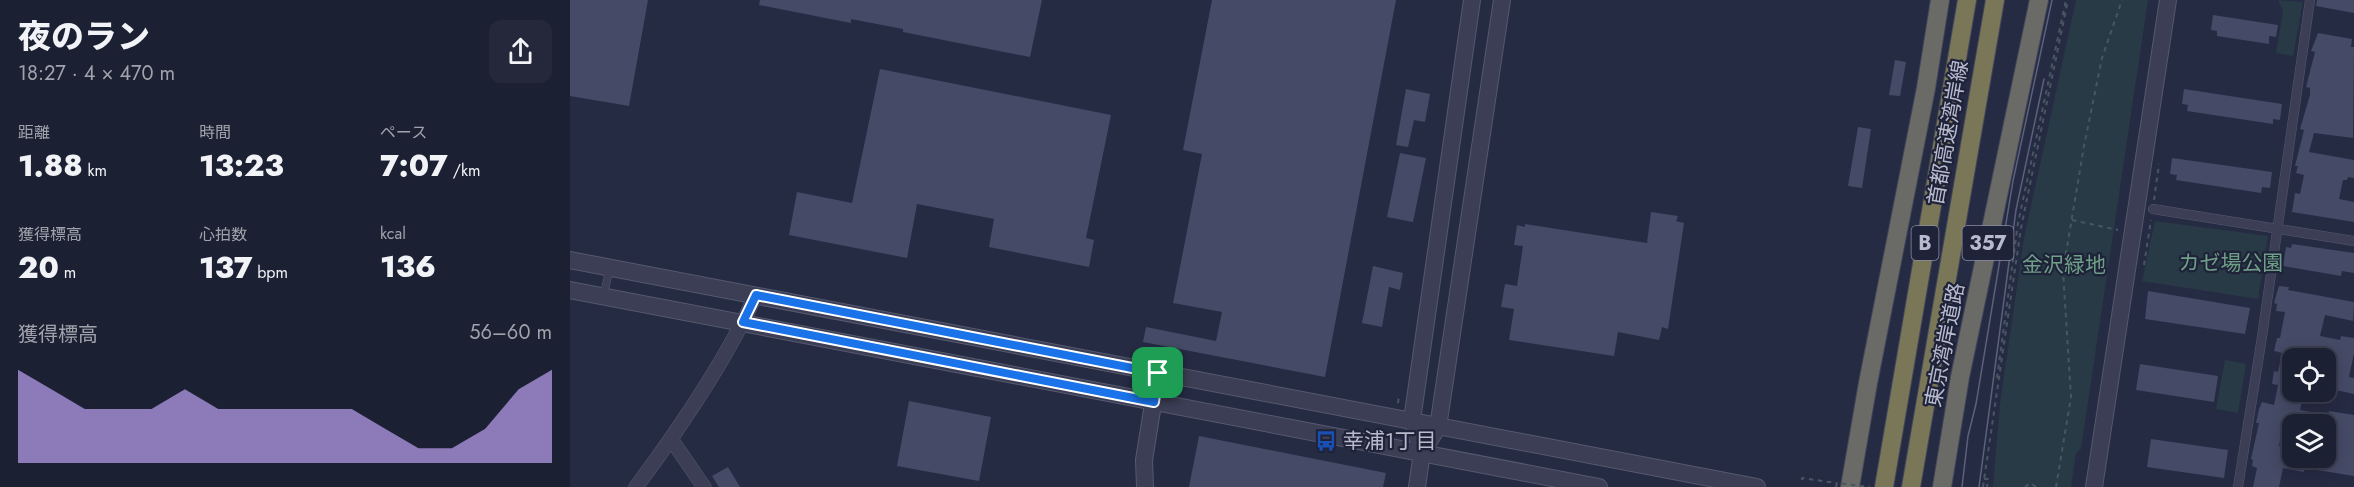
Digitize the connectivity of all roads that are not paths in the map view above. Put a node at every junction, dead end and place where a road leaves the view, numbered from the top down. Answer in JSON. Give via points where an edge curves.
{"nodes":[{"id":1,"x":1472,"y":0,"type":"edge"},
{"id":2,"x":1502,"y":0,"type":"edge"},
{"id":3,"x":1940,"y":0,"type":"edge"},
{"id":4,"x":1967,"y":0,"type":"edge"},
{"id":5,"x":1995,"y":0,"type":"edge"},
{"id":6,"x":2039,"y":0,"type":"edge"},
{"id":7,"x":2168,"y":0,"type":"edge"},
{"id":8,"x":2310,"y":0,"type":"edge"},
{"id":9,"x":2153,"y":209,"type":"dead end"},
{"id":10,"x":2278,"y":229,"type":"junction"},
{"id":11,"x":2354,"y":241,"type":"edge"},
{"id":12,"x":570,"y":260,"type":"edge"},
{"id":13,"x":610,"y":268,"type":"junction"},
{"id":14,"x":570,"y":290,"type":"edge"},
{"id":15,"x":756,"y":295,"type":"junction"},
{"id":16,"x":603,"y":297,"type":"junction"},
{"id":17,"x":743,"y":322,"type":"junction"},
{"id":18,"x":1158,"y":373,"type":"junction"},
{"id":19,"x":1154,"y":402,"type":"junction"},
{"id":20,"x":1412,"y":420,"type":"junction"},
{"id":21,"x":1438,"y":427,"type":"junction"},
{"id":22,"x":671,"y":439,"type":"junction"},
{"id":23,"x":1422,"y":452,"type":"junction"},
{"id":24,"x":1841,"y":486,"type":"edge"},
{"id":25,"x":636,"y":487,"type":"edge"},
{"id":26,"x":704,"y":487,"type":"edge"},
{"id":27,"x":1145,"y":487,"type":"edge"},
{"id":28,"x":1417,"y":487,"type":"edge"},
{"id":29,"x":1599,"y":487,"type":"edge"},
{"id":30,"x":1757,"y":487,"type":"edge"},
{"id":31,"x":1884,"y":487,"type":"edge"},
{"id":32,"x":1911,"y":487,"type":"edge"},
{"id":33,"x":1942,"y":487,"type":"edge"},
{"id":34,"x":2094,"y":487,"type":"edge"},
{"id":35,"x":2238,"y":487,"type":"edge"}],
"edges":[{"from":1,"to":20,"type":"street"},
{"from":2,"to":21,"type":"street"},
{"from":3,"to":24,"type":"highway","via":[[1870,371]]},
{"from":4,"to":31,"type":"highway","name":"首都高速湾岸線","number":"B"},
{"from":5,"to":32,"type":"highway","name":"首都高速湾岸線","number":"B"},
{"from":6,"to":33,"type":"highway","name":"東京湾岸道路","number":"357","via":[[1960,377]]},
{"from":7,"to":34,"type":"street"},
{"from":8,"to":10,"type":"street"},
{"from":9,"to":10,"type":"street"},
{"from":10,"to":11,"type":"street"},
{"from":10,"to":35,"type":"street"},
{"from":12,"to":13,"type":"street"},
{"from":13,"to":15,"type":"street"},
{"from":13,"to":16,"type":"lane"},
{"from":14,"to":16,"type":"street"},
{"from":15,"to":17,"type":"street"},
{"from":15,"to":18,"type":"street"},
{"from":16,"to":17,"type":"street"},
{"from":17,"to":19,"type":"street"},
{"from":17,"to":22,"type":"street"},
{"from":18,"to":19,"type":"street"},
{"from":18,"to":20,"type":"street"},
{"from":19,"to":23,"type":"street"},
{"from":19,"to":27,"type":"street","via":[[1144,460]]},
{"from":20,"to":21,"type":"street"},
{"from":20,"to":23,"type":"street"},
{"from":21,"to":23,"type":"street"},
{"from":21,"to":30,"type":"street"},
{"from":22,"to":25,"type":"street"},
{"from":22,"to":26,"type":"street"},
{"from":23,"to":28,"type":"street"},
{"from":23,"to":29,"type":"street"}]}
